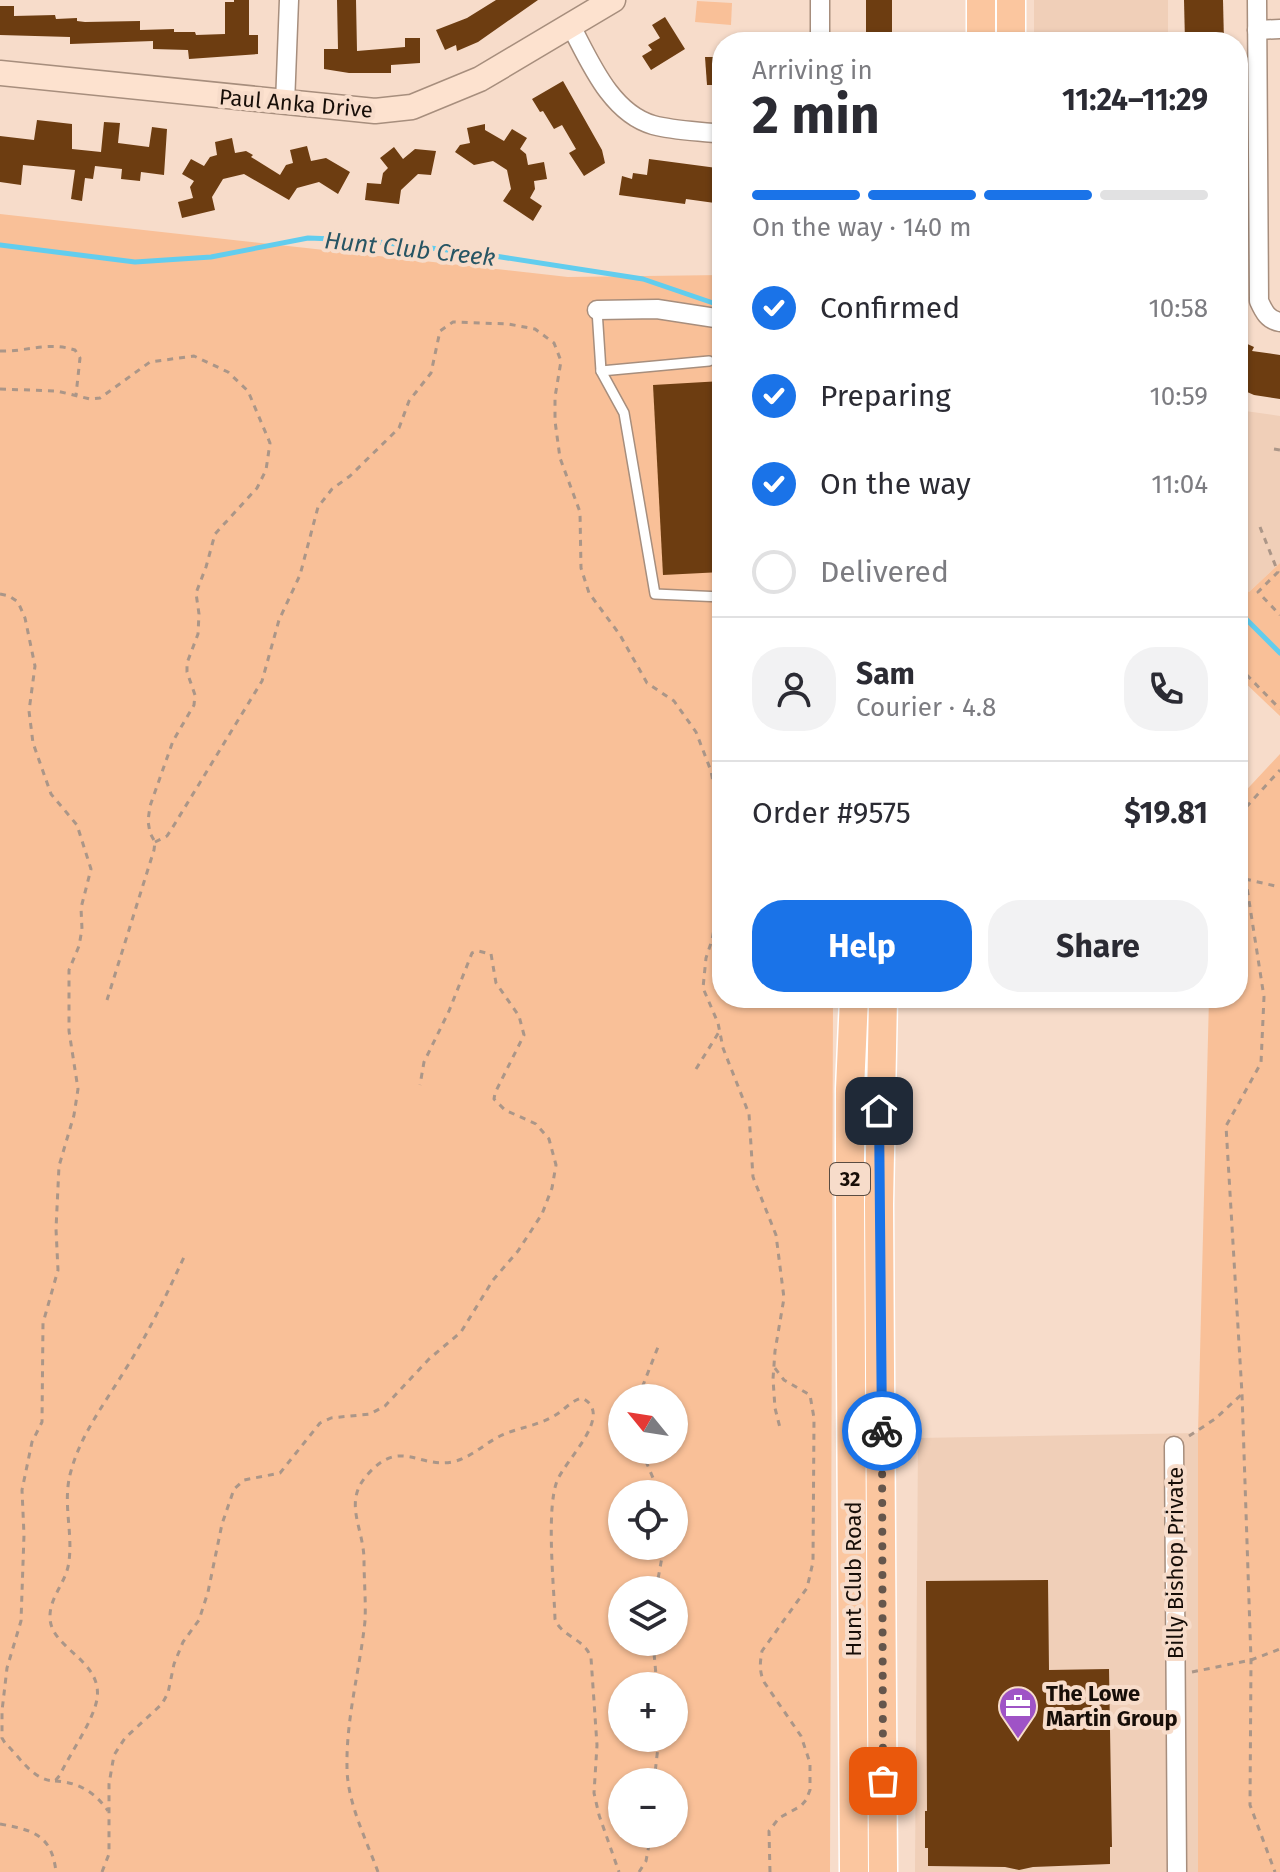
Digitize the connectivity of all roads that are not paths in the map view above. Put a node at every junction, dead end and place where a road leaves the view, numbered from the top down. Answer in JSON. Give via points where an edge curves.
{"nodes":[{"id":1,"x":289,"y":0,"type":"edge"},
{"id":2,"x":613,"y":0,"type":"edge"},
{"id":3,"x":820,"y":0,"type":"edge"},
{"id":4,"x":981,"y":0,"type":"edge"},
{"id":5,"x":1257,"y":0,"type":"edge"},
{"id":6,"x":1012,"y":2,"type":"edge"},
{"id":7,"x":571,"y":26,"type":"junction"},
{"id":8,"x":1280,"y":29,"type":"edge"},
{"id":9,"x":1257,"y":30,"type":"junction"},
{"id":10,"x":820,"y":32,"type":"edge"},
{"id":11,"x":981,"y":32,"type":"edge"},
{"id":12,"x":1011,"y":32,"type":"edge"},
{"id":13,"x":0,"y":73,"type":"edge"},
{"id":14,"x":285,"y":104,"type":"junction"},
{"id":15,"x":712,"y":133,"type":"edge"},
{"id":16,"x":597,"y":310,"type":"joint"},
{"id":17,"x":712,"y":317,"type":"edge"},
{"id":18,"x":1280,"y":322,"type":"edge"},
{"id":19,"x":709,"y":361,"type":"dead end"},
{"id":20,"x":601,"y":371,"type":"junction"},
{"id":21,"x":712,"y":597,"type":"edge"},
{"id":22,"x":854,"y":1008,"type":"edge"},
{"id":23,"x":883,"y":1008,"type":"edge"},
{"id":24,"x":1174,"y":1446,"type":"road end"},
{"id":25,"x":854,"y":1872,"type":"edge"},
{"id":26,"x":883,"y":1872,"type":"edge"},
{"id":27,"x":1177,"y":1872,"type":"edge"}],
"edges":[{"from":1,"to":14,"type":"street"},
{"from":2,"to":7,"type":"street","name":"Paul Anka Drive"},
{"from":3,"to":10,"type":"street"},
{"from":4,"to":11,"type":"main road"},
{"from":5,"to":9,"type":"street"},
{"from":6,"to":12,"type":"main road"},
{"from":7,"to":14,"type":"street","name":"Paul Anka Drive","via":[[480,79],[412,107],[375,111]]},
{"from":7,"to":15,"type":"street","via":[[622,107],[652,125]]},
{"from":8,"to":9,"type":"street"},
{"from":9,"to":18,"type":"street","via":[[1259,301],[1272,321]]},
{"from":13,"to":14,"type":"street","name":"Paul Anka Drive"},
{"from":16,"to":17,"type":"street"},
{"from":16,"to":20,"type":"lane"},
{"from":19,"to":20,"type":"lane"},
{"from":20,"to":21,"type":"lane","via":[[624,413],[655,594]]},
{"from":22,"to":25,"type":"main road","name":"Hunt Club Road","number":"32"},
{"from":23,"to":26,"type":"main road","name":"Hunt Club Road","number":"32"},
{"from":24,"to":27,"type":"street","name":"Billy Bishop Private"}]}
